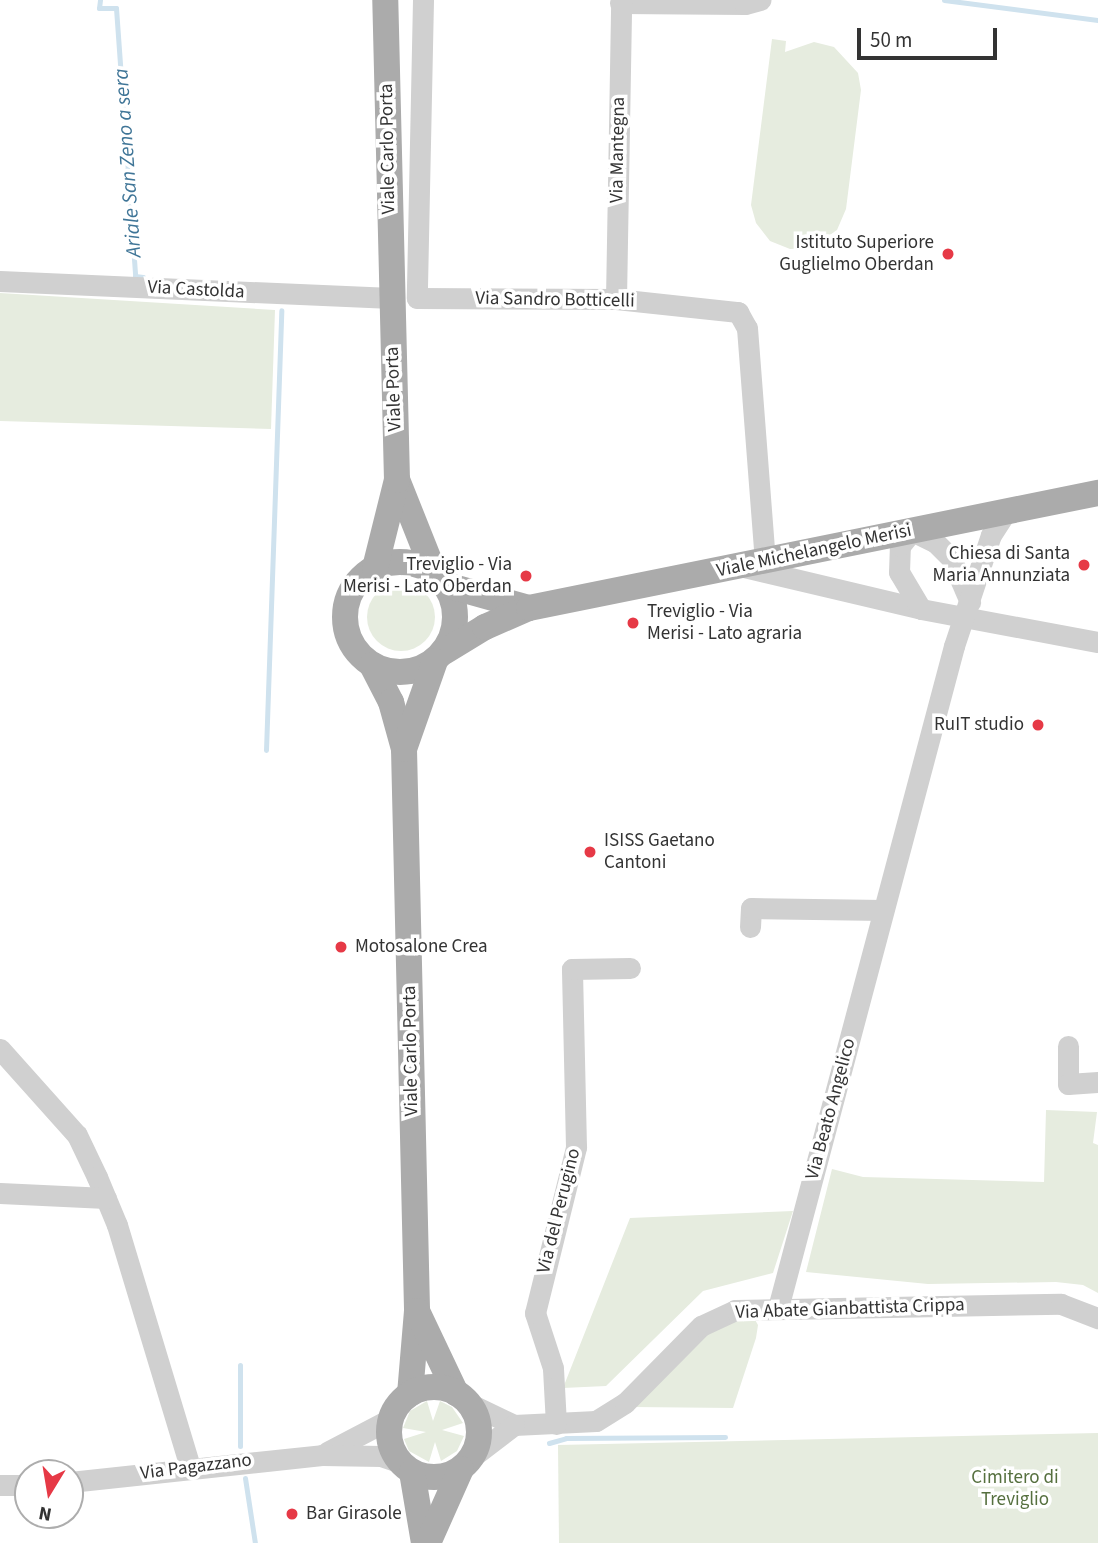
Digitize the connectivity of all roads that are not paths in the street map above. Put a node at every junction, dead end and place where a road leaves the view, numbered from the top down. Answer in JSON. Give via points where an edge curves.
{"nodes":[{"id":1,"x":385,"y":0,"type":"edge"},
{"id":2,"x":423,"y":0,"type":"edge"},
{"id":3,"x":760,"y":0,"type":"edge"},
{"id":4,"x":621,"y":1,"type":"edge"},
{"id":5,"x":0,"y":281,"type":"edge"},
{"id":6,"x":392,"y":298,"type":"junction"},
{"id":7,"x":616,"y":299,"type":"junction"},
{"id":8,"x":397,"y":480,"type":"junction"},
{"id":9,"x":1098,"y":493,"type":"edge"},
{"id":10,"x":1006,"y":512,"type":"junction"},
{"id":11,"x":912,"y":531,"type":"junction"},
{"id":12,"x":752,"y":564,"type":"junction"},
{"id":13,"x":375,"y":568,"type":"junction"},
{"id":14,"x":441,"y":580,"type":"junction"},
{"id":15,"x":529,"y":608,"type":"junction"},
{"id":16,"x":967,"y":608,"type":"junction"},
{"id":17,"x":921,"y":609,"type":"junction"},
{"id":18,"x":1098,"y":642,"type":"edge"},
{"id":19,"x":440,"y":656,"type":"junction"},
{"id":20,"x":372,"y":665,"type":"junction"},
{"id":21,"x":404,"y":749,"type":"junction"},
{"id":22,"x":883,"y":910,"type":"junction"},
{"id":23,"x":750,"y":927,"type":"dead end"},
{"id":24,"x":630,"y":968,"type":"dead end"},
{"id":25,"x":1068,"y":1046,"type":"dead end"},
{"id":26,"x":0,"y":1049,"type":"edge"},
{"id":27,"x":1098,"y":1083,"type":"edge"},
{"id":28,"x":0,"y":1193,"type":"edge"},
{"id":29,"x":106,"y":1198,"type":"junction"},
{"id":30,"x":778,"y":1308,"type":"junction"},
{"id":31,"x":417,"y":1311,"type":"junction"},
{"id":32,"x":1098,"y":1318,"type":"edge"},
{"id":33,"x":410,"y":1394,"type":"junction"},
{"id":34,"x":462,"y":1398,"type":"junction"},
{"id":35,"x":390,"y":1419,"type":"junction"},
{"id":36,"x":556,"y":1424,"type":"junction"},
{"id":37,"x":514,"y":1425,"type":"junction"},
{"id":38,"x":323,"y":1455,"type":"junction"},
{"id":39,"x":466,"y":1464,"type":"junction"},
{"id":40,"x":190,"y":1467,"type":"junction"},
{"id":41,"x":406,"y":1468,"type":"junction"},
{"id":42,"x":84,"y":1480,"type":"edge"},
{"id":43,"x":426,"y":1543,"type":"edge"}],
"edges":[{"from":1,"to":6,"type":"main road","name":"Viale Carlo Porta"},
{"from":2,"to":7,"type":"street","name":"Via Sandro Botticelli","via":[[417,298]]},
{"from":3,"to":4,"type":"street","via":[[745,4]]},
{"from":4,"to":7,"type":"street","name":"Via Mantegna"},
{"from":5,"to":6,"type":"street","name":"Via Castolda"},
{"from":6,"to":8,"type":"main road","name":"Viale Porta"},
{"from":7,"to":12,"type":"street","name":"Via Sandro Botticelli","via":[[726,308],[745,319]]},
{"from":8,"to":13,"type":"main road"},
{"from":8,"to":14,"type":"main road","name":"Viale Carlo Porta"},
{"from":9,"to":10,"type":"main road","name":"Viale Michelangelo Merisi"},
{"from":10,"to":11,"type":"main road","name":"Viale Michelangelo Merisi"},
{"from":10,"to":16,"type":"street","name":"Via Beato Angelico","via":[[991,535]]},
{"from":11,"to":12,"type":"main road","name":"Viale Michelangelo Merisi"},
{"from":11,"to":16,"type":"street","via":[[935,542],[951,558]]},
{"from":11,"to":17,"type":"street","via":[[900,546],[899,572]]},
{"from":12,"to":15,"type":"main road","name":"Viale Michelangelo Merisi"},
{"from":12,"to":17,"type":"street"},
{"from":13,"to":14,"type":"main road","via":[[406,562]]},
{"from":13,"to":20,"type":"main road","name":"Viale Carlo Porta","via":[[351,591],[346,607],[349,640]]},
{"from":14,"to":15,"type":"main road","name":"Viale Michelangelo Merisi"},
{"from":14,"to":19,"type":"main road","name":"Viale Carlo Porta","via":[[456,613],[455,627]]},
{"from":15,"to":19,"type":"main road","name":"Viale Michelangelo Merisi","via":[[485,626]]},
{"from":16,"to":17,"type":"street"},
{"from":16,"to":18,"type":"street"},
{"from":16,"to":22,"type":"street","name":"Via Beato Angelico"},
{"from":19,"to":20,"type":"main road","via":[[404,673]]},
{"from":19,"to":21,"type":"main road","name":"Viale Carlo Porta"},
{"from":20,"to":21,"type":"main road","name":"Viale Carlo Porta","via":[[390,702]]},
{"from":21,"to":31,"type":"main road","name":"Viale Carlo Porta"},
{"from":22,"to":23,"type":"street","via":[[751,908]]},
{"from":22,"to":30,"type":"street","name":"Via Beato Angelico"},
{"from":24,"to":36,"type":"street","name":"Via del Perugino","via":[[572,968],[576,1147],[535,1313],[553,1368]]},
{"from":25,"to":27,"type":"street","via":[[1068,1084]]},
{"from":26,"to":29,"type":"street","via":[[78,1135]]},
{"from":28,"to":29,"type":"street"},
{"from":29,"to":40,"type":"street"},
{"from":30,"to":32,"type":"street","name":"Via Abate Gianbattista Crippa","via":[[1061,1304]]},
{"from":30,"to":36,"type":"street","name":"Via Abate Gianbattista Crippa","via":[[735,1310],[710,1320],[608,1415],[596,1421]]},
{"from":31,"to":33,"type":"main road","name":"Viale Carlo Porta"},
{"from":31,"to":34,"type":"main road","name":"Viale Carlo Porta"},
{"from":33,"to":34,"type":"main road","via":[[433,1387]]},
{"from":33,"to":35,"type":"main road"},
{"from":34,"to":37,"type":"street","name":"Via Abate Gianbattista Crippa"},
{"from":34,"to":39,"type":"main road","name":"Viale Carlo Porta","via":[[479,1431]]},
{"from":35,"to":38,"type":"street","name":"Via Pagazzano"},
{"from":35,"to":41,"type":"main road","via":[[390,1442]]},
{"from":36,"to":37,"type":"street","name":"Via Abate Gianbattista Crippa"},
{"from":37,"to":39,"type":"street"},
{"from":38,"to":40,"type":"street","name":"Via Pagazzano"},
{"from":38,"to":41,"type":"street","name":"Via Pagazzano","via":[[381,1456]]},
{"from":39,"to":41,"type":"main road","via":[[437,1477]]},
{"from":39,"to":43,"type":"main road","name":"Viale Carlo Porta"},
{"from":40,"to":42,"type":"street","name":"Via Pagazzano"},
{"from":41,"to":43,"type":"main road"}]}
